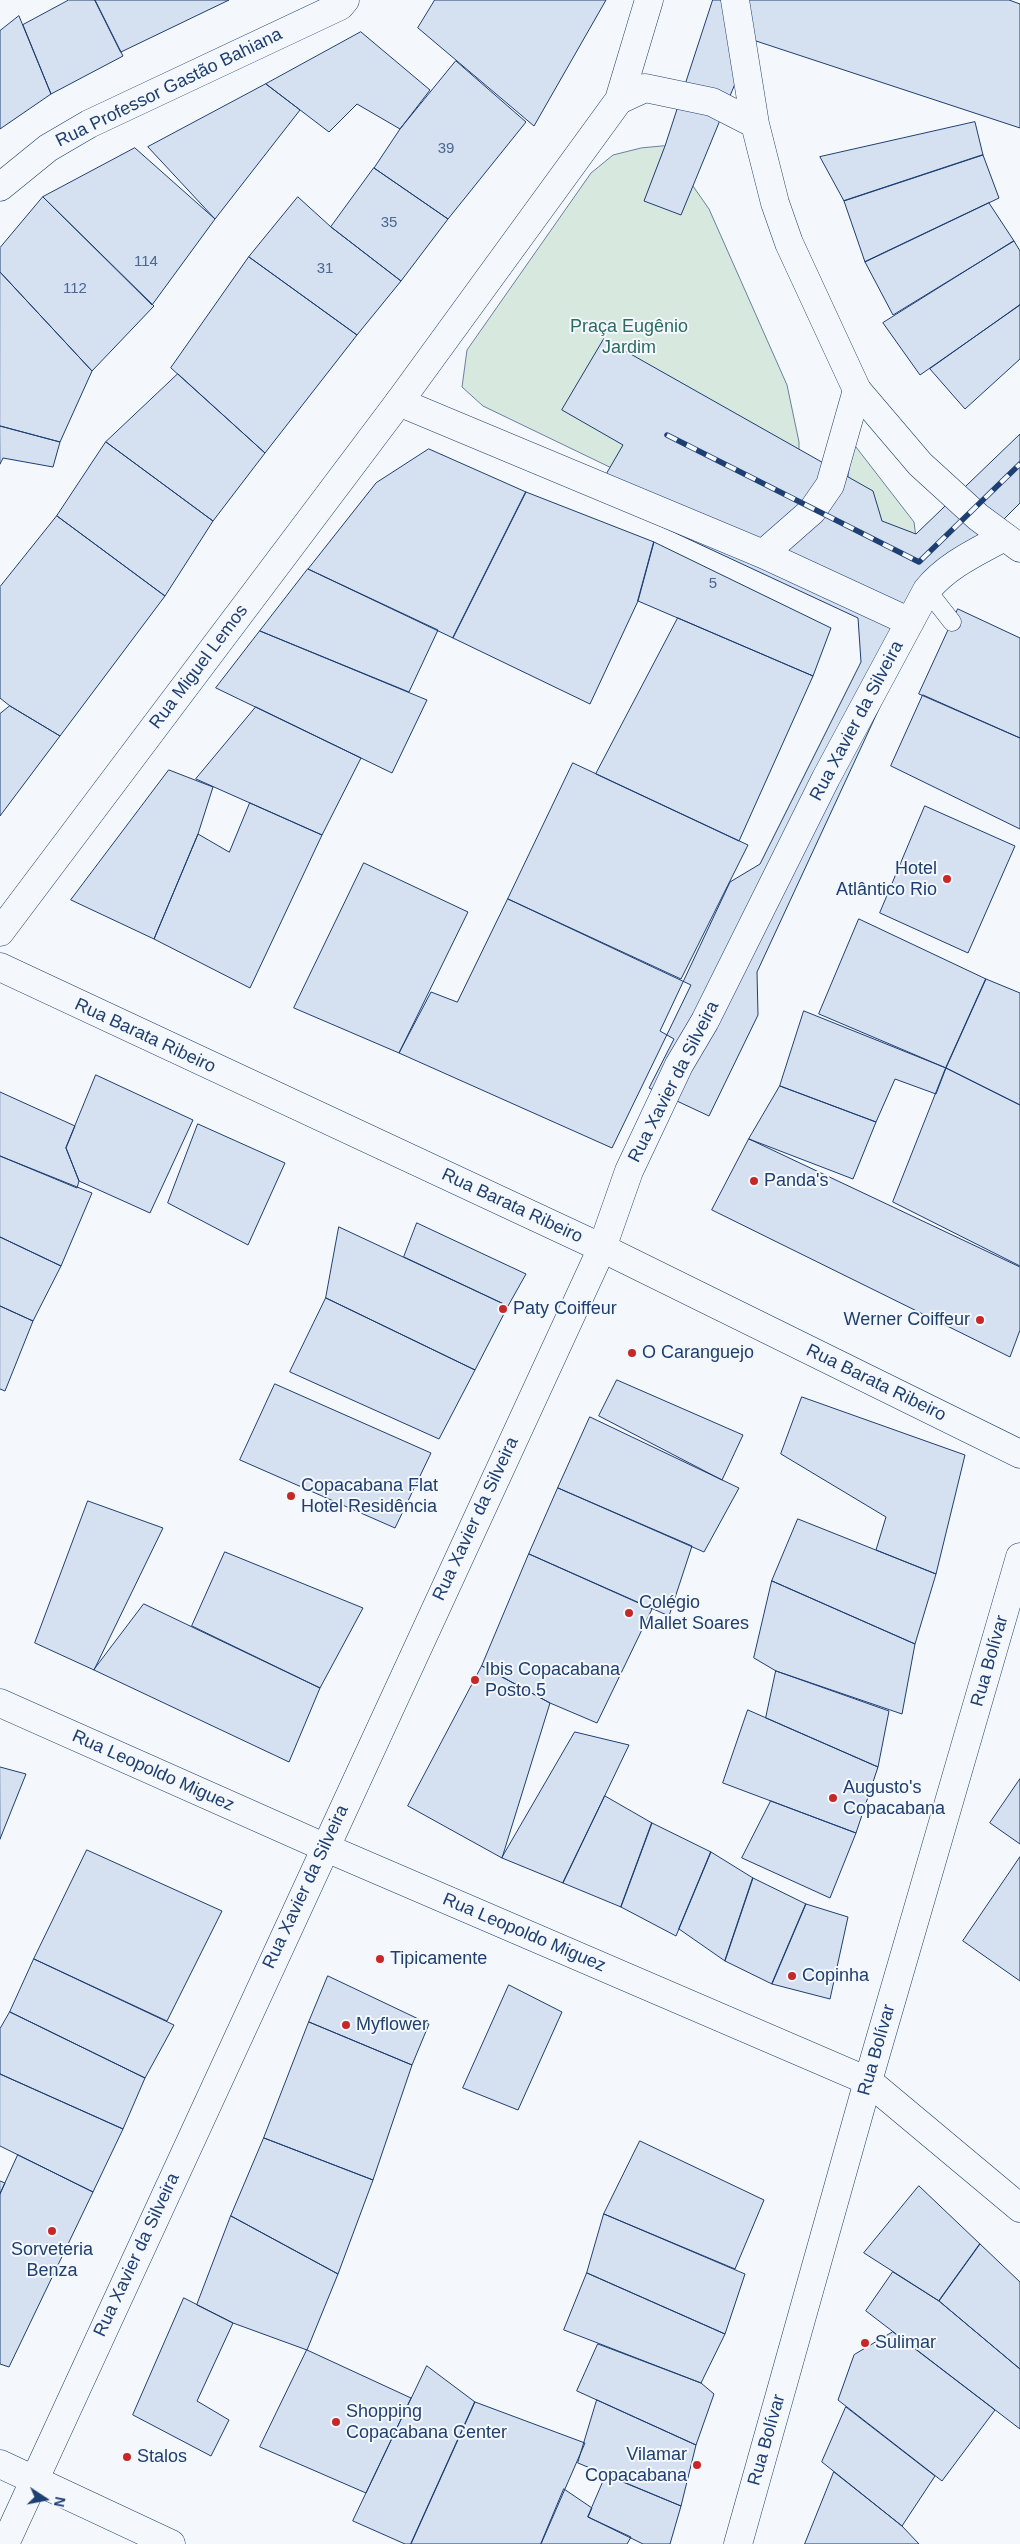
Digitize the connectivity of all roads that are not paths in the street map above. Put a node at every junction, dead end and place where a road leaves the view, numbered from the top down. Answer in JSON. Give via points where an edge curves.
{"nodes":[{"id":1,"x":345,"y":0,"type":"edge"},
{"id":2,"x":649,"y":0,"type":"edge"},
{"id":3,"x":735,"y":0,"type":"edge"},
{"id":4,"x":619,"y":100,"type":"junction"},
{"id":5,"x":755,"y":124,"type":"junction"},
{"id":6,"x":0,"y":187,"type":"edge"},
{"id":7,"x":857,"y":390,"type":"junction"},
{"id":8,"x":399,"y":402,"type":"junction"},
{"id":9,"x":1012,"y":543,"type":"edge"},
{"id":10,"x":763,"y":554,"type":"junction"},
{"id":11,"x":927,"y":590,"type":"junction"},
{"id":12,"x":910,"y":622,"type":"junction"},
{"id":13,"x":952,"y":622,"type":"dead end"},
{"id":14,"x":0,"y":932,"type":"edge"},
{"id":15,"x":0,"y":967,"type":"edge"},
{"id":16,"x":602,"y":1248,"type":"junction"},
{"id":17,"x":1020,"y":1454,"type":"edge"},
{"id":18,"x":1020,"y":1557,"type":"edge"},
{"id":19,"x":0,"y":1703,"type":"edge"},
{"id":20,"x":324,"y":1847,"type":"junction"},
{"id":21,"x":868,"y":2081,"type":"junction"},
{"id":22,"x":1020,"y":2208,"type":"edge"},
{"id":23,"x":0,"y":2464,"type":"edge"},
{"id":24,"x":35,"y":2481,"type":"junction"},
{"id":25,"x":5,"y":2544,"type":"edge"},
{"id":26,"x":171,"y":2544,"type":"edge"},
{"id":27,"x":738,"y":2544,"type":"edge"}],
"edges":[{"from":1,"to":6,"type":"street","name":"Rua Professor Gastão Bahiana","via":[[340,6],[89,124],[48,148]]},
{"from":2,"to":4,"type":"street"},
{"from":3,"to":5,"type":"street"},
{"from":4,"to":5,"type":"street","via":[[645,88],[712,102]]},
{"from":4,"to":8,"type":"street"},
{"from":5,"to":7,"type":"street","via":[[775,204],[789,243]]},
{"from":7,"to":9,"type":"street","via":[[920,464]]},
{"from":7,"to":10,"type":"street","via":[[830,485],[812,511]]},
{"from":8,"to":10,"type":"street"},
{"from":8,"to":14,"type":"street","name":"Rua Miguel Lemos"},
{"from":9,"to":11,"type":"street","name":"Rua Xavier da Silveira","via":[[957,564],[937,578]]},
{"from":10,"to":12,"type":"street"},
{"from":11,"to":12,"type":"street","name":"Rua Xavier da Silveira"},
{"from":11,"to":13,"type":"lane"},
{"from":12,"to":16,"type":"street","name":"Rua Xavier da Silveira","via":[[826,778],[705,1021],[679,1065],[629,1171]]},
{"from":15,"to":16,"type":"street","name":"Rua Barata Ribeiro"},
{"from":16,"to":17,"type":"street","name":"Rua Barata Ribeiro"},
{"from":16,"to":20,"type":"street","name":"Rua Xavier da Silveira"},
{"from":18,"to":21,"type":"street","name":"Rua Bolívar"},
{"from":19,"to":20,"type":"street","name":"Rua Leopoldo Miguez"},
{"from":20,"to":21,"type":"street","name":"Rua Leopoldo Miguez"},
{"from":20,"to":24,"type":"street","name":"Rua Xavier da Silveira"},
{"from":21,"to":22,"type":"street","name":"Rua Leopoldo Miguez"},
{"from":21,"to":27,"type":"street","name":"Rua Bolívar"},
{"from":23,"to":24,"type":"street"},
{"from":24,"to":25,"type":"street","name":"Rua Xavier da Silveira"},
{"from":24,"to":26,"type":"street"}]}
